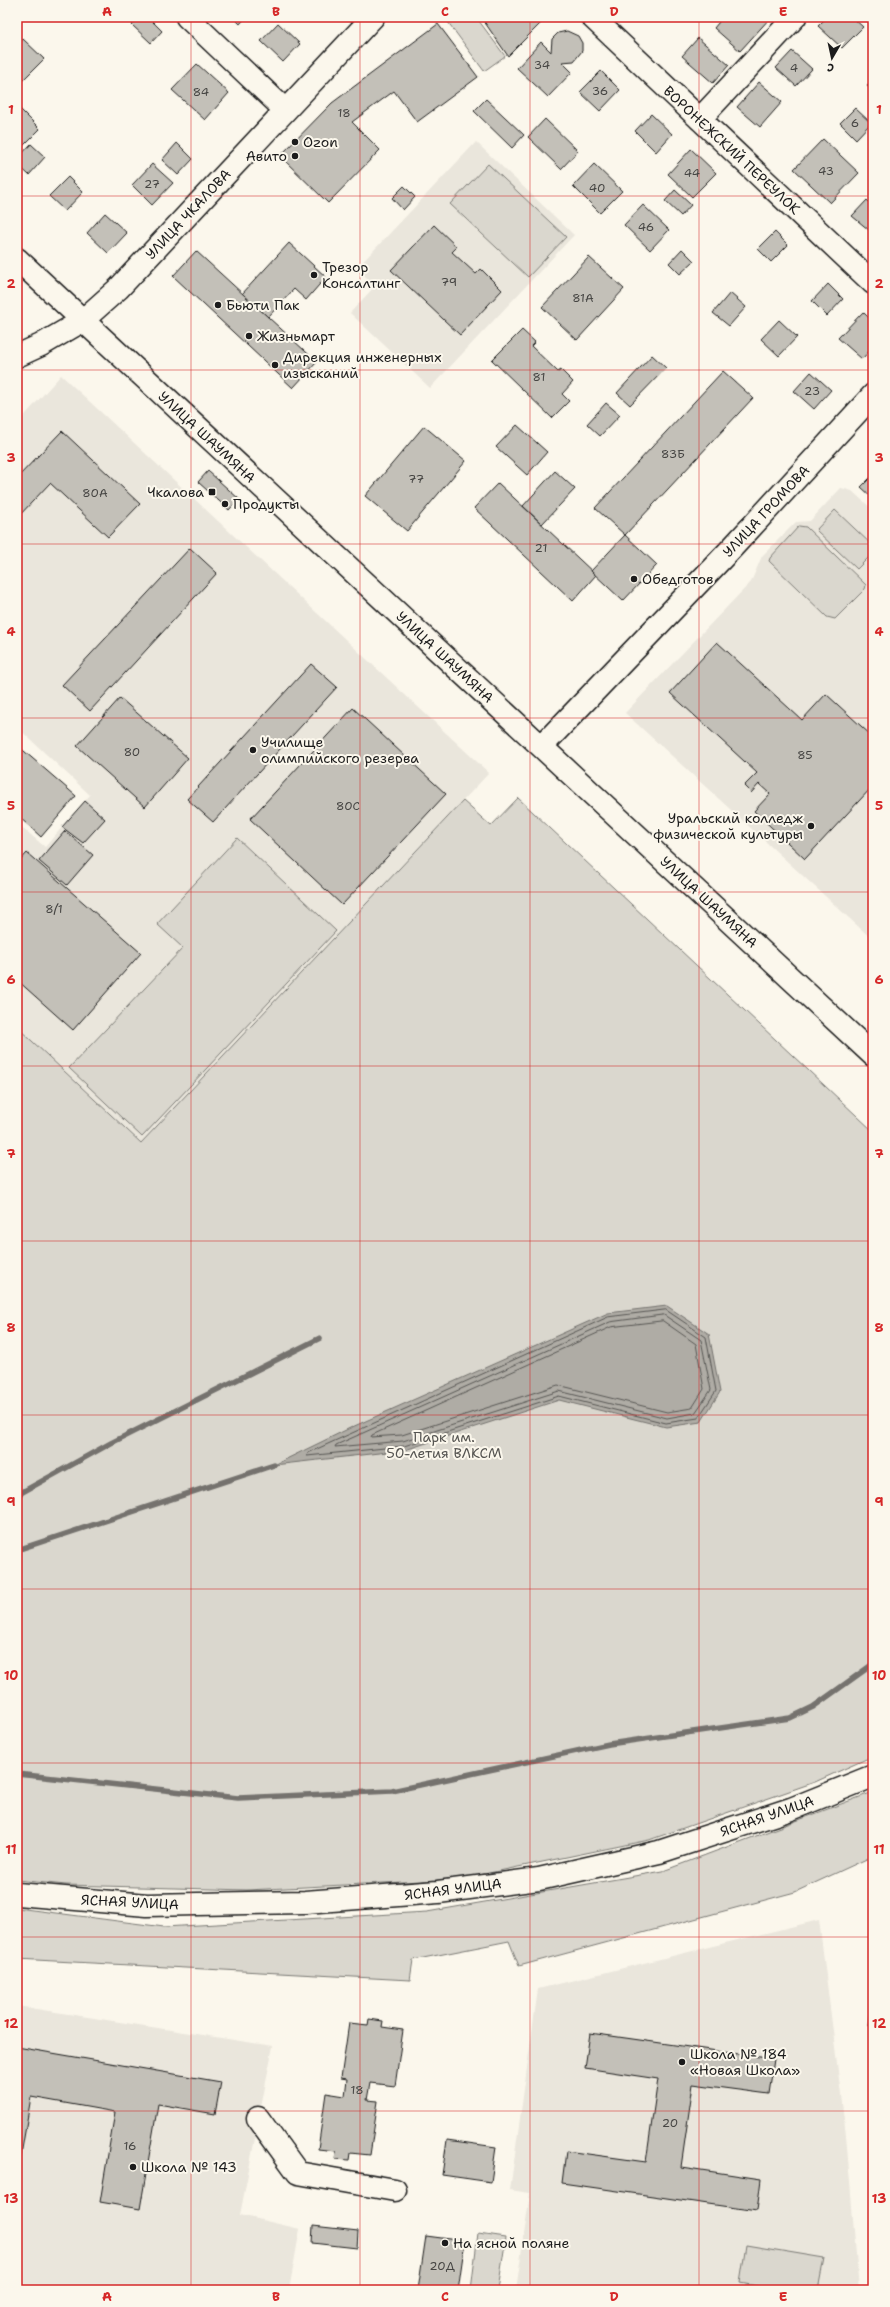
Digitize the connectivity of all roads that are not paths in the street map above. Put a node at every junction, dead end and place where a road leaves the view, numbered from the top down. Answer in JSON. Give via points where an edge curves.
{"nodes":[{"id":1,"x":187,"y":17,"type":"edge"},
{"id":2,"x":373,"y":17,"type":"edge"},
{"id":3,"x":592,"y":17,"type":"edge"},
{"id":4,"x":795,"y":17,"type":"edge"},
{"id":5,"x":285,"y":110,"type":"junction"},
{"id":6,"x":700,"y":120,"type":"junction"},
{"id":7,"x":17,"y":259,"type":"edge"},
{"id":8,"x":873,"y":283,"type":"edge"},
{"id":9,"x":82,"y":321,"type":"junction"},
{"id":10,"x":17,"y":356,"type":"edge"},
{"id":11,"x":873,"y":395,"type":"edge"},
{"id":12,"x":542,"y":746,"type":"junction"},
{"id":13,"x":873,"y":1055,"type":"edge"},
{"id":14,"x":873,"y":1776,"type":"edge"},
{"id":15,"x":17,"y":1894,"type":"edge"},
{"id":16,"x":258,"y":2118,"type":"dead end"},
{"id":17,"x":395,"y":2190,"type":"dead end"}],
"edges":[{"from":1,"to":5,"type":"street"},
{"from":2,"to":5,"type":"street","name":"УЛИЦА ЧКАЛОВА"},
{"from":3,"to":6,"type":"street","name":"ВОРОНЕЖСКИЙ ПЕРЕУЛОК"},
{"from":4,"to":6,"type":"street"},
{"from":5,"to":9,"type":"street","name":"УЛИЦА ЧКАЛОВА","via":[[119,288]]},
{"from":6,"to":8,"type":"street","name":"ВОРОНЕЖСКИЙ ПЕРЕУЛОК"},
{"from":7,"to":9,"type":"street","name":"УЛИЦА ШАУМЯНА"},
{"from":9,"to":10,"type":"street","name":"УЛИЦА ЧКАЛОВА"},
{"from":9,"to":12,"type":"street","name":"УЛИЦА ШАУМЯНА"},
{"from":11,"to":12,"type":"street","name":"УЛИЦА ГРОМОВА","via":[[730,550]]},
{"from":12,"to":13,"type":"street","name":"УЛИЦА ШАУМЯНА"},
{"from":14,"to":15,"type":"street","name":"ЯСНАЯ УЛИЦА","via":[[791,1809],[659,1852],[539,1878],[438,1892],[305,1902],[147,1905]]},
{"from":16,"to":17,"type":"street","via":[[298,2173]]}]}
